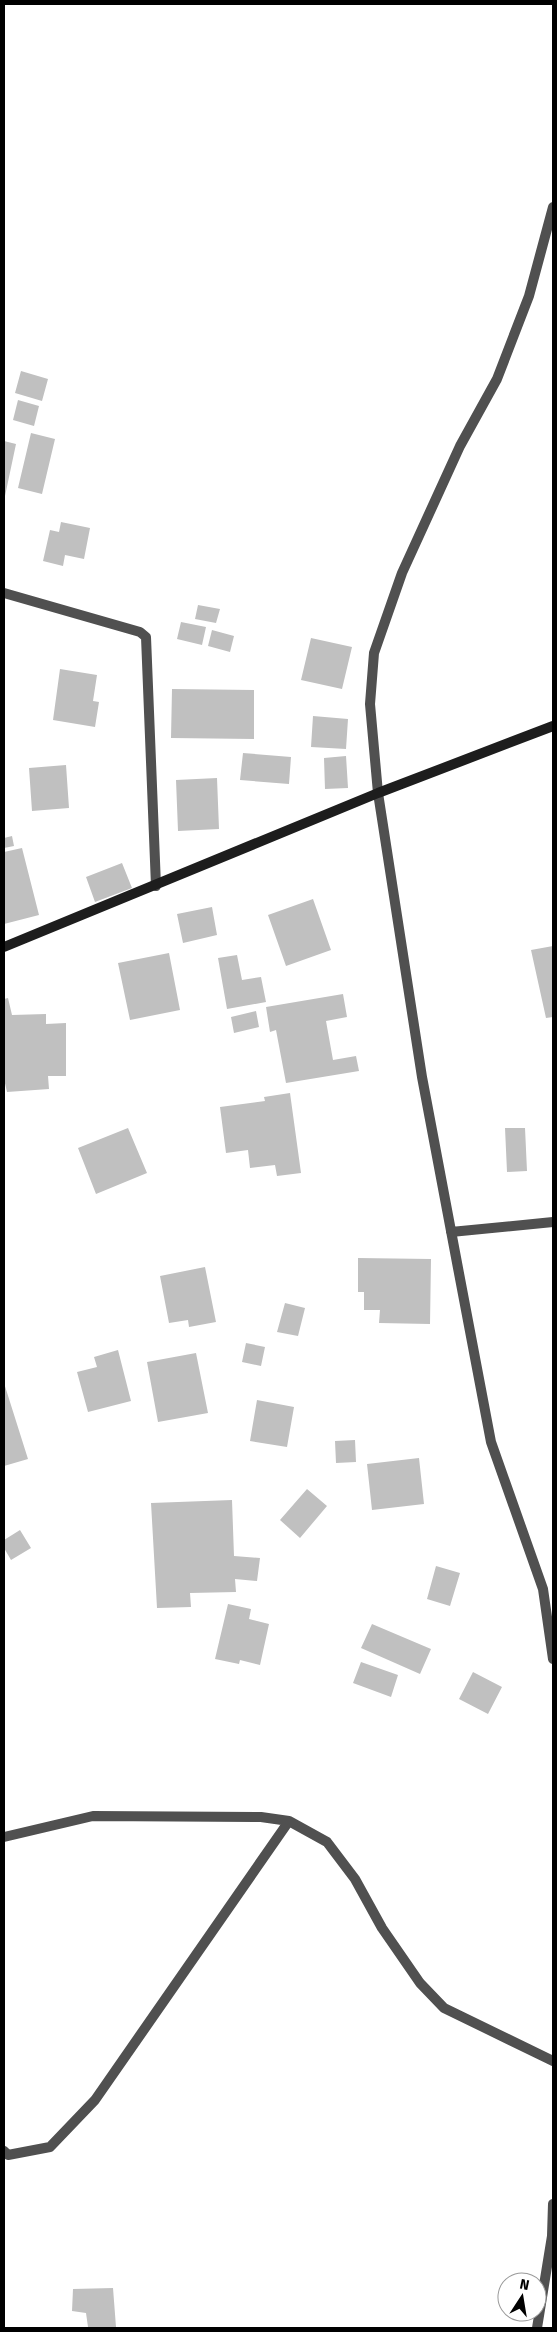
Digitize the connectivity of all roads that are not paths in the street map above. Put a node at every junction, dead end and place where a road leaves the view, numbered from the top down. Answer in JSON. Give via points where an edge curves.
{"nodes":[{"id":1,"x":553,"y":207,"type":"edge"},
{"id":2,"x":4,"y":593,"type":"edge"},
{"id":3,"x":553,"y":726,"type":"edge"},
{"id":4,"x":378,"y":793,"type":"junction"},
{"id":5,"x":156,"y":886,"type":"junction"},
{"id":6,"x":4,"y":946,"type":"edge"},
{"id":7,"x":553,"y":1222,"type":"edge"},
{"id":8,"x":452,"y":1232,"type":"junction"},
{"id":9,"x":553,"y":1659,"type":"edge"},
{"id":10,"x":289,"y":1821,"type":"junction"},
{"id":11,"x":4,"y":1837,"type":"edge"},
{"id":12,"x":553,"y":2061,"type":"edge"},
{"id":13,"x":4,"y":2151,"type":"edge"},
{"id":14,"x":553,"y":2204,"type":"edge"},
{"id":15,"x":537,"y":2328,"type":"edge"}],
"edges":[{"from":1,"to":4,"type":"street","via":[[529,296],[497,379],[425,518],[374,653],[370,704]]},
{"from":2,"to":5,"type":"street","via":[[140,632],[146,637]]},
{"from":3,"to":4,"type":"street"},
{"from":4,"to":5,"type":"street"},
{"from":4,"to":8,"type":"street","via":[[422,1077]]},
{"from":5,"to":6,"type":"street"},
{"from":7,"to":8,"type":"street"},
{"from":8,"to":9,"type":"street","via":[[491,1442],[543,1589]]},
{"from":10,"to":11,"type":"street","via":[[262,1817],[93,1816]]},
{"from":10,"to":12,"type":"street","via":[[327,1842],[355,1879],[382,1928],[420,1983],[444,2008]]},
{"from":10,"to":13,"type":"street","via":[[95,2100],[50,2147],[8,2155]]},
{"from":14,"to":15,"type":"street","via":[[552,2236]]}]}
